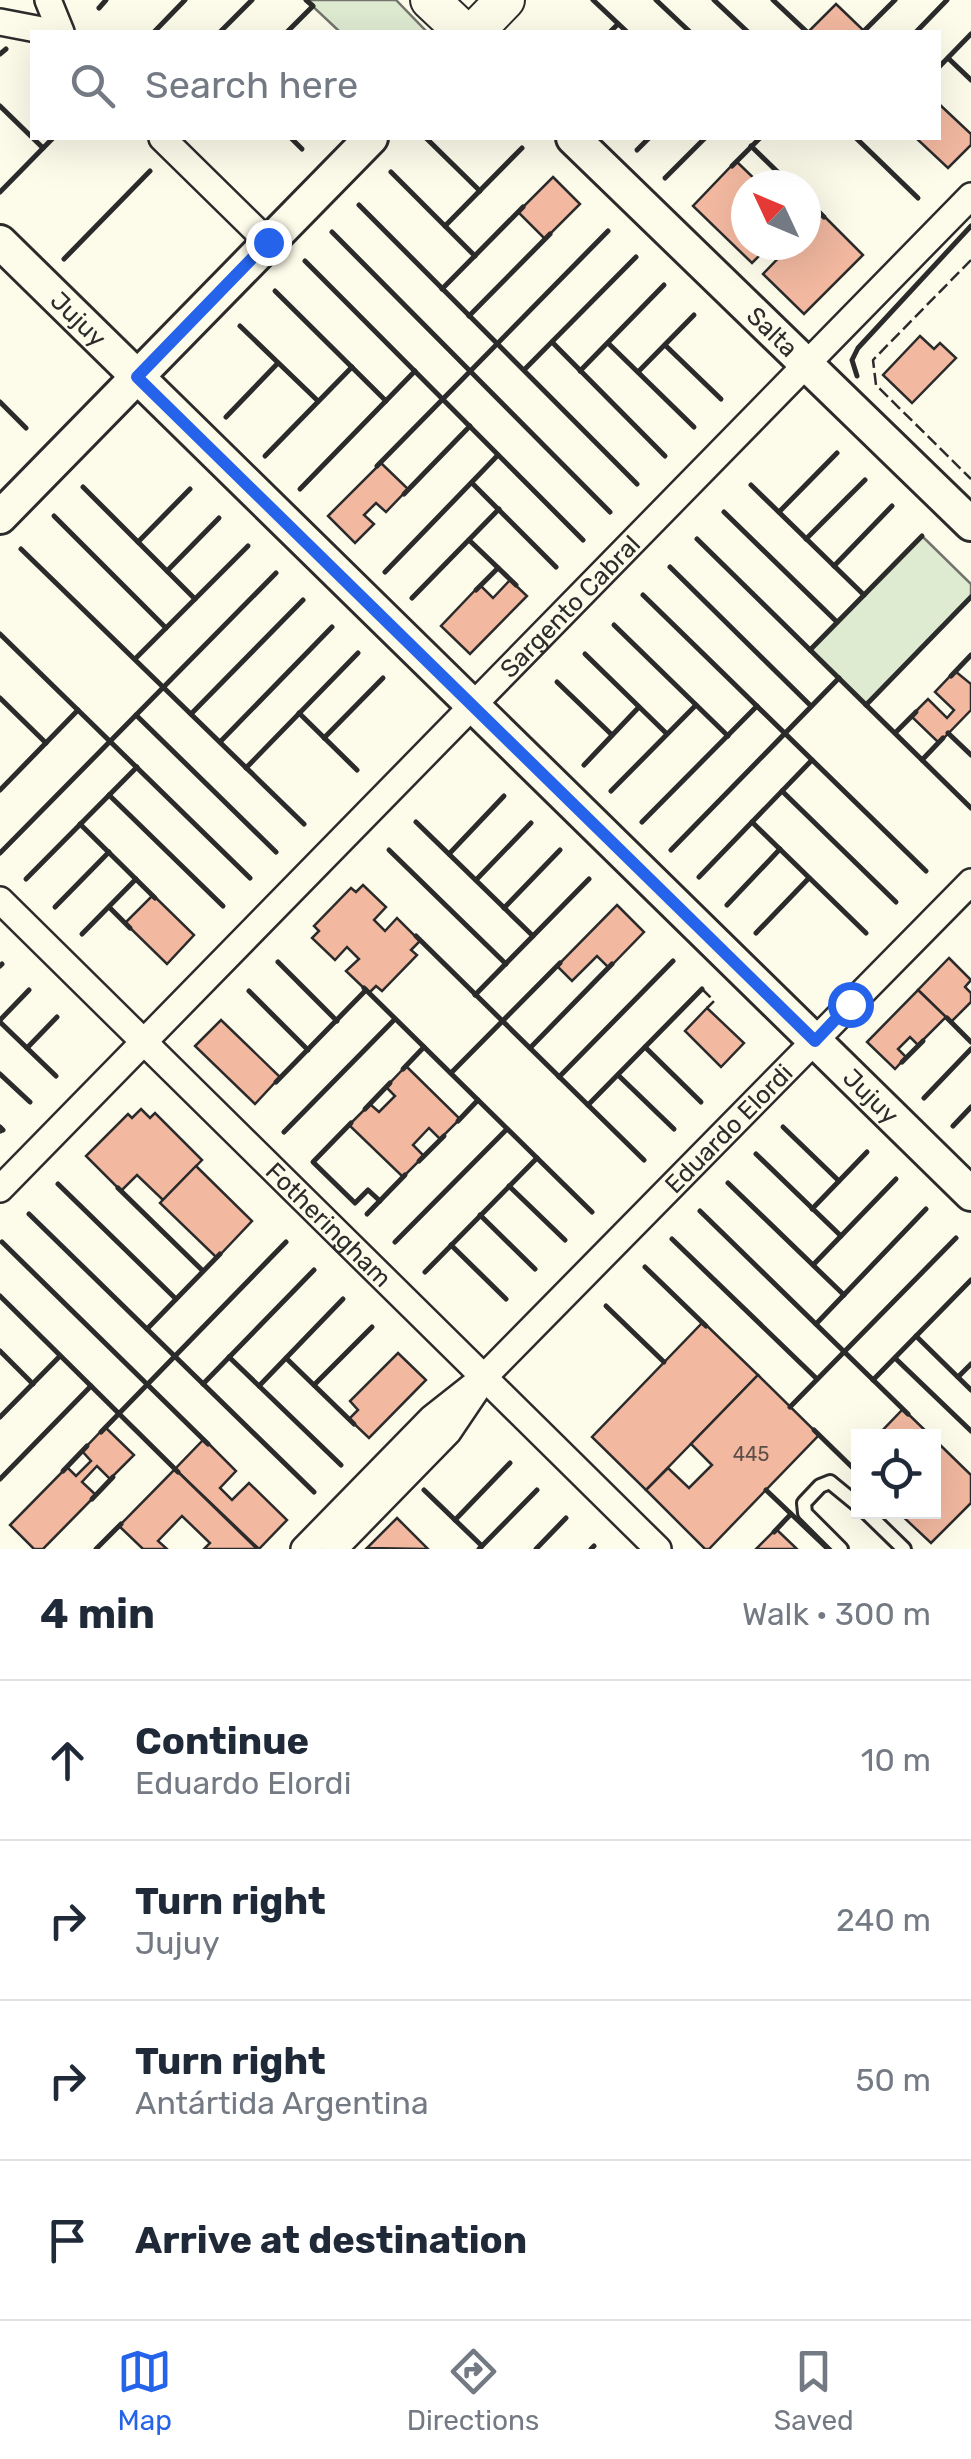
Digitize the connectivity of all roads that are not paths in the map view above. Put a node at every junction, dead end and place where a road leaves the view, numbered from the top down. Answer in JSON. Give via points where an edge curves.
{"nodes":[{"id":1,"x":48,"y":0,"type":"edge"},
{"id":2,"x":430,"y":0,"type":"edge"},
{"id":3,"x":506,"y":0,"type":"edge"},
{"id":4,"x":0,"y":22,"type":"edge"},
{"id":5,"x":42,"y":30,"type":"edge"},
{"id":6,"x":60,"y":30,"type":"edge"},
{"id":7,"x":462,"y":30,"type":"edge"},
{"id":8,"x":476,"y":30,"type":"edge"},
{"id":9,"x":164,"y":140,"type":"edge"},
{"id":10,"x":369,"y":140,"type":"edge"},
{"id":11,"x":574,"y":140,"type":"edge"},
{"id":12,"x":971,"y":196,"type":"edge"},
{"id":13,"x":0,"y":242,"type":"edge"},
{"id":14,"x":268,"y":242,"type":"junction"},
{"id":15,"x":808,"y":364,"type":"junction"},
{"id":16,"x":137,"y":377,"type":"junction"},
{"id":17,"x":0,"y":517,"type":"edge"},
{"id":18,"x":971,"y":524,"type":"edge"},
{"id":19,"x":474,"y":707,"type":"junction"},
{"id":20,"x":971,"y":882,"type":"edge"},
{"id":21,"x":0,"y":900,"type":"edge"},
{"id":22,"x":815,"y":1041,"type":"junction"},
{"id":23,"x":144,"y":1042,"type":"junction"},
{"id":24,"x":0,"y":1189,"type":"edge"},
{"id":25,"x":971,"y":1194,"type":"edge"},
{"id":26,"x":484,"y":1378,"type":"junction"},
{"id":27,"x":851,"y":1498,"type":"edge"},
{"id":28,"x":873,"y":1519,"type":"edge"},
{"id":29,"x":304,"y":1549,"type":"edge"},
{"id":30,"x":334,"y":1549,"type":"edge"},
{"id":31,"x":658,"y":1549,"type":"edge"},
{"id":32,"x":841,"y":1549,"type":"edge"},
{"id":33,"x":904,"y":1549,"type":"edge"}],
"edges":[{"from":1,"to":6,"type":"street"},
{"from":2,"to":7,"type":"main road"},
{"from":3,"to":8,"type":"main road"},
{"from":4,"to":5,"type":"street"},
{"from":9,"to":14,"type":"street"},
{"from":10,"to":14,"type":"street"},
{"from":11,"to":15,"type":"street","name":"Salta"},
{"from":12,"to":15,"type":"street","name":"Sargento Cabral"},
{"from":13,"to":16,"type":"street","name":"Jujuy"},
{"from":14,"to":16,"type":"street"},
{"from":15,"to":18,"type":"street","name":"Salta"},
{"from":15,"to":19,"type":"street","name":"Sargento Cabral"},
{"from":16,"to":17,"type":"street"},
{"from":16,"to":19,"type":"street","name":"Jujuy"},
{"from":19,"to":22,"type":"street","name":"Jujuy"},
{"from":19,"to":23,"type":"street","name":"Sargento Cabral"},
{"from":20,"to":22,"type":"street","name":"Eduardo Elordi"},
{"from":21,"to":23,"type":"street","name":"Fotheringham"},
{"from":22,"to":25,"type":"street","name":"Jujuy"},
{"from":22,"to":26,"type":"street","name":"Eduardo Elordi"},
{"from":23,"to":24,"type":"street","name":"Sargento Cabral"},
{"from":23,"to":26,"type":"street","name":"Fotheringham"},
{"from":26,"to":29,"type":"street","name":"Eduardo Elordi","via":[[432,1418]]},
{"from":26,"to":30,"type":"street","name":"Eduardo Elordi","via":[[448,1432]]},
{"from":26,"to":31,"type":"street","name":"Fotheringham"},
{"from":27,"to":32,"type":"lane","via":[[830,1482],[804,1503],[805,1514]]},
{"from":28,"to":33,"type":"lane"}]}
